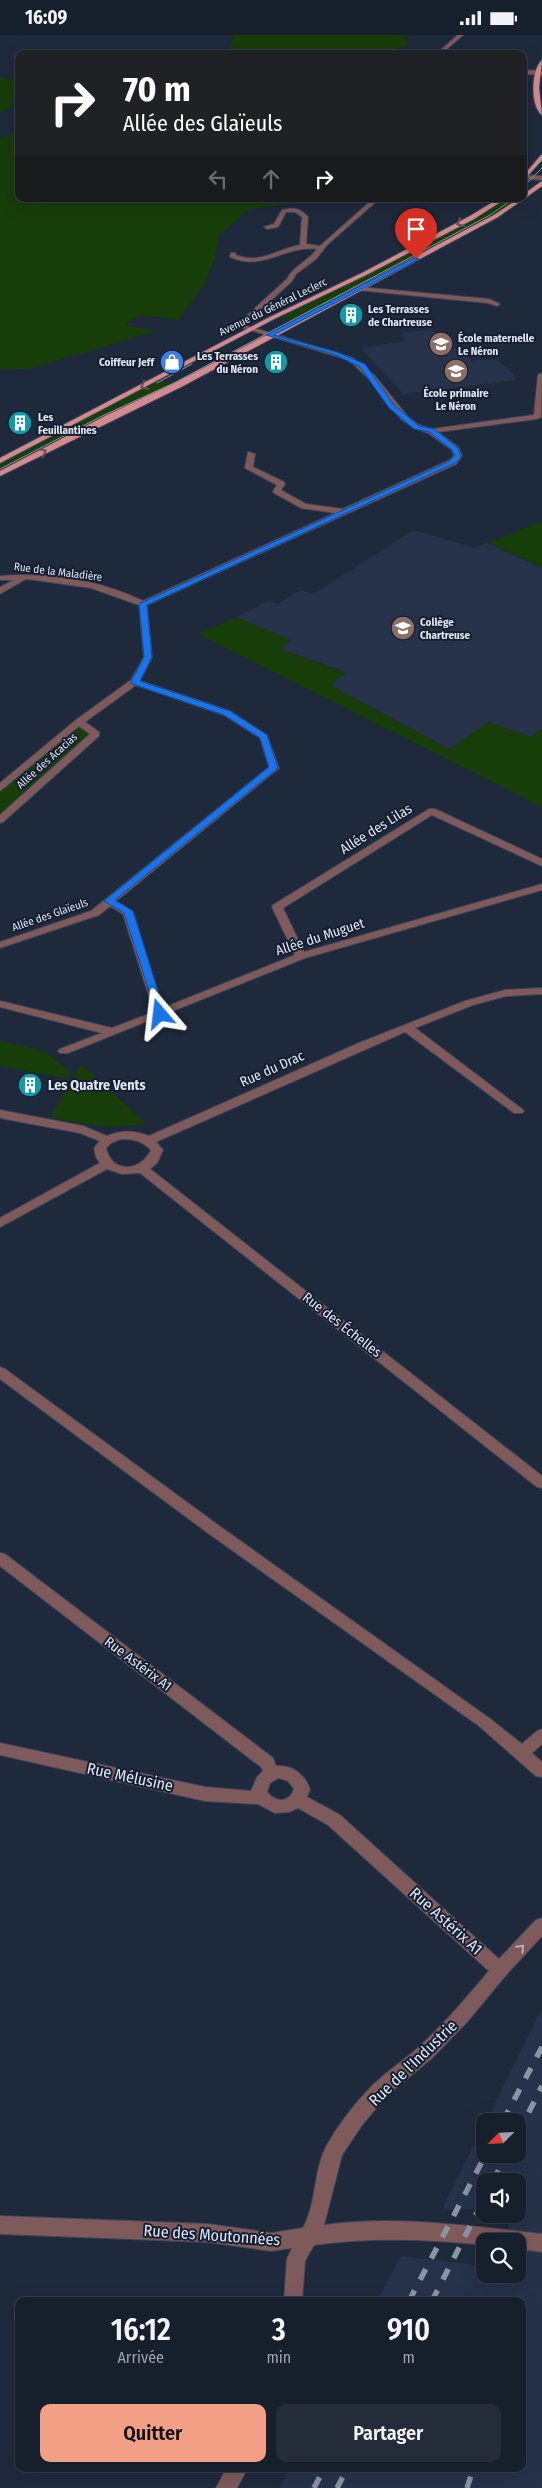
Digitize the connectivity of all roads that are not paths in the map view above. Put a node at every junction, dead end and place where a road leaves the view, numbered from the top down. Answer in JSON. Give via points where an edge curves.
{"nodes":[{"id":1,"x":461,"y":35,"type":"edge"},
{"id":2,"x":443,"y":50,"type":"edge"},
{"id":3,"x":542,"y":62,"type":"edge"},
{"id":4,"x":527,"y":72,"type":"edge"},
{"id":5,"x":540,"y":73,"type":"edge"},
{"id":6,"x":542,"y":113,"type":"edge"},
{"id":7,"x":542,"y":156,"type":"edge"},
{"id":8,"x":527,"y":174,"type":"edge"},
{"id":9,"x":527,"y":177,"type":"edge"},
{"id":10,"x":542,"y":178,"type":"edge"},
{"id":11,"x":542,"y":183,"type":"edge"},
{"id":12,"x":527,"y":195,"type":"edge"},
{"id":13,"x":373,"y":202,"type":"edge"},
{"id":14,"x":497,"y":202,"type":"edge"},
{"id":15,"x":517,"y":202,"type":"edge"},
{"id":16,"x":267,"y":227,"type":"dead end"},
{"id":17,"x":304,"y":246,"type":"junction"},
{"id":18,"x":323,"y":248,"type":"junction"},
{"id":19,"x":233,"y":254,"type":"dead end"},
{"id":20,"x":359,"y":289,"type":"junction"},
{"id":21,"x":497,"y":304,"type":"dead end"},
{"id":22,"x":249,"y":330,"type":"junction"},
{"id":23,"x":269,"y":335,"type":"junction"},
{"id":24,"x":542,"y":375,"type":"edge"},
{"id":25,"x":537,"y":417,"type":"junction"},
{"id":26,"x":542,"y":424,"type":"edge"},
{"id":27,"x":431,"y":431,"type":"junction"},
{"id":28,"x":251,"y":454,"type":"dead end"},
{"id":29,"x":0,"y":461,"type":"edge"},
{"id":30,"x":0,"y":474,"type":"edge"},
{"id":31,"x":344,"y":512,"type":"junction"},
{"id":32,"x":24,"y":577,"type":"junction"},
{"id":33,"x":0,"y":578,"type":"edge"},
{"id":34,"x":0,"y":591,"type":"edge"},
{"id":35,"x":143,"y":604,"type":"junction"},
{"id":36,"x":135,"y":682,"type":"junction"},
{"id":37,"x":79,"y":722,"type":"junction"},
{"id":38,"x":0,"y":788,"type":"edge"},
{"id":39,"x":0,"y":820,"type":"edge"},
{"id":40,"x":542,"y":863,"type":"edge"},
{"id":41,"x":542,"y":887,"type":"edge"},
{"id":42,"x":109,"y":901,"type":"junction"},
{"id":43,"x":0,"y":945,"type":"edge"},
{"id":44,"x":301,"y":956,"type":"junction"},
{"id":45,"x":542,"y":991,"type":"edge"},
{"id":46,"x":0,"y":1004,"type":"edge"},
{"id":47,"x":160,"y":1014,"type":"junction"},
{"id":48,"x":407,"y":1027,"type":"junction"},
{"id":49,"x":113,"y":1031,"type":"junction"},
{"id":50,"x":64,"y":1051,"type":"dead end"},
{"id":51,"x":518,"y":1111,"type":"dead end"},
{"id":52,"x":0,"y":1114,"type":"edge"},
{"id":53,"x":107,"y":1140,"type":"junction"},
{"id":54,"x":150,"y":1140,"type":"junction"},
{"id":55,"x":106,"y":1165,"type":"junction"},
{"id":56,"x":142,"y":1168,"type":"junction"},
{"id":57,"x":0,"y":1223,"type":"edge"},
{"id":58,"x":0,"y":1372,"type":"edge"},
{"id":59,"x":542,"y":1483,"type":"edge"},
{"id":60,"x":0,"y":1558,"type":"edge"},
{"id":61,"x":542,"y":1735,"type":"edge"},
{"id":62,"x":0,"y":1749,"type":"edge"},
{"id":63,"x":522,"y":1753,"type":"junction"},
{"id":64,"x":542,"y":1771,"type":"edge"},
{"id":65,"x":272,"y":1773,"type":"junction"},
{"id":66,"x":261,"y":1798,"type":"junction"},
{"id":67,"x":298,"y":1800,"type":"junction"},
{"id":68,"x":542,"y":1925,"type":"edge"},
{"id":69,"x":500,"y":1970,"type":"junction"},
{"id":70,"x":0,"y":2225,"type":"edge"},
{"id":71,"x":307,"y":2237,"type":"junction"},
{"id":72,"x":542,"y":2243,"type":"edge"},
{"id":73,"x":293,"y":2297,"type":"edge"},
{"id":74,"x":235,"y":2472,"type":"edge"},
{"id":75,"x":226,"y":2488,"type":"edge"}],
"edges":[{"from":1,"to":2,"type":"street"},
{"from":3,"to":5,"type":"main road"},
{"from":4,"to":5,"type":"street"},
{"from":5,"to":6,"type":"main road","via":[[538,107]]},
{"from":7,"to":8,"type":"main road"},
{"from":9,"to":10,"type":"street"},
{"from":11,"to":12,"type":"main road","name":"Avenue du Général Leclerc"},
{"from":13,"to":18,"type":"street"},
{"from":14,"to":22,"type":"main road","name":"Avenue du Général Leclerc","one_way":true,"via":[[360,276]]},
{"from":15,"to":20,"type":"main road","name":"Avenue du Général Leclerc"},
{"from":16,"to":17,"type":"street","via":[[276,226],[284,211],[300,211],[305,217]]},
{"from":17,"to":18,"type":"street"},
{"from":17,"to":19,"type":"street","via":[[259,261],[243,261]]},
{"from":18,"to":22,"type":"street","via":[[244,321],[244,327]]},
{"from":20,"to":21,"type":"street"},
{"from":20,"to":23,"type":"main road","name":"Avenue du Général Leclerc"},
{"from":22,"to":23,"type":"street"},
{"from":22,"to":29,"type":"main road","name":"Avenue du Général Leclerc","one_way":true},
{"from":23,"to":27,"type":"street","via":[[357,362],[408,422]]},
{"from":30,"to":23,"type":"main road","name":"Avenue du Général Leclerc","one_way":true,"via":[[180,384]]},
{"from":24,"to":25,"type":"street"},
{"from":25,"to":26,"type":"street"},
{"from":25,"to":27,"type":"street"},
{"from":27,"to":31,"type":"street","via":[[455,449],[458,456],[453,462]]},
{"from":28,"to":31,"type":"street","via":[[249,468],[281,484],[277,491],[304,506]]},
{"from":31,"to":35,"type":"street"},
{"from":32,"to":33,"type":"street","name":"Rue de la Maladière"},
{"from":32,"to":34,"type":"street"},
{"from":32,"to":35,"type":"street","name":"Rue de la Maladière","via":[[91,585],[123,593]]},
{"from":35,"to":36,"type":"street","name":"Allée des Acacias","via":[[148,657]]},
{"from":36,"to":37,"type":"street","name":"Allée des Acacias"},
{"from":36,"to":42,"type":"street","name":"Allée des Glaïeuls","via":[[227,713],[264,737],[274,768]]},
{"from":37,"to":38,"type":"street","name":"Allée des Acacias"},
{"from":37,"to":39,"type":"street","name":"Allée des Acacias","via":[[96,734]]},
{"from":40,"to":44,"type":"street","name":"Allée des Lilas","via":[[432,811],[277,907]]},
{"from":41,"to":44,"type":"street","name":"Allée du Muguet"},
{"from":42,"to":43,"type":"street","name":"Allée des Glaïeuls","via":[[95,913]]},
{"from":42,"to":47,"type":"street","via":[[128,911]]},
{"from":44,"to":47,"type":"street","name":"Allée du Muguet"},
{"from":45,"to":48,"type":"street","name":"Rue du Drac","via":[[506,993],[469,1003]]},
{"from":46,"to":49,"type":"street"},
{"from":47,"to":49,"type":"street","name":"Allée du Muguet"},
{"from":48,"to":51,"type":"street"},
{"from":48,"to":54,"type":"street","name":"Rue du Drac"},
{"from":49,"to":50,"type":"street","name":"Allée du Muguet"},
{"from":52,"to":53,"type":"street","via":[[84,1130]]},
{"from":53,"to":54,"type":"street","via":[[120,1135],[138,1135]]},
{"from":53,"to":55,"type":"street","via":[[100,1148],[100,1158]]},
{"from":54,"to":56,"type":"street","via":[[157,1150],[152,1162]]},
{"from":55,"to":56,"type":"street","via":[[127,1171]]},
{"from":55,"to":57,"type":"street"},
{"from":56,"to":59,"type":"street","name":"Rue des Échelles"},
{"from":58,"to":63,"type":"street","via":[[484,1722]]},
{"from":60,"to":65,"type":"street","name":"Rue Astérix A1","via":[[267,1763]]},
{"from":61,"to":63,"type":"street"},
{"from":62,"to":66,"type":"street","name":"Rue Mélusine","via":[[205,1793]]},
{"from":63,"to":64,"type":"street"},
{"from":65,"to":66,"type":"street","via":[[262,1781]]},
{"from":65,"to":67,"type":"street","via":[[286,1773],[297,1779],[302,1789]]},
{"from":66,"to":67,"type":"street","via":[[272,1807],[279,1808]]},
{"from":67,"to":69,"type":"street","name":"Rue Astérix A1","via":[[334,1820]]},
{"from":69,"to":68,"type":"street","one_way":true},
{"from":69,"to":71,"type":"street","name":"Rue de l'Industrie","via":[[461,2017],[426,2052],[380,2090],[356,2119],[334,2151],[318,2219]]},
{"from":70,"to":71,"type":"street","name":"Rue des Moutonnées","via":[[208,2233],[271,2242]]},
{"from":71,"to":72,"type":"street","name":"Rue des Moutonnées","via":[[348,2231],[445,2232]]},
{"from":71,"to":73,"type":"street","name":"Rue de l'Industrie","via":[[296,2259]]},
{"from":74,"to":75,"type":"street"}]}
